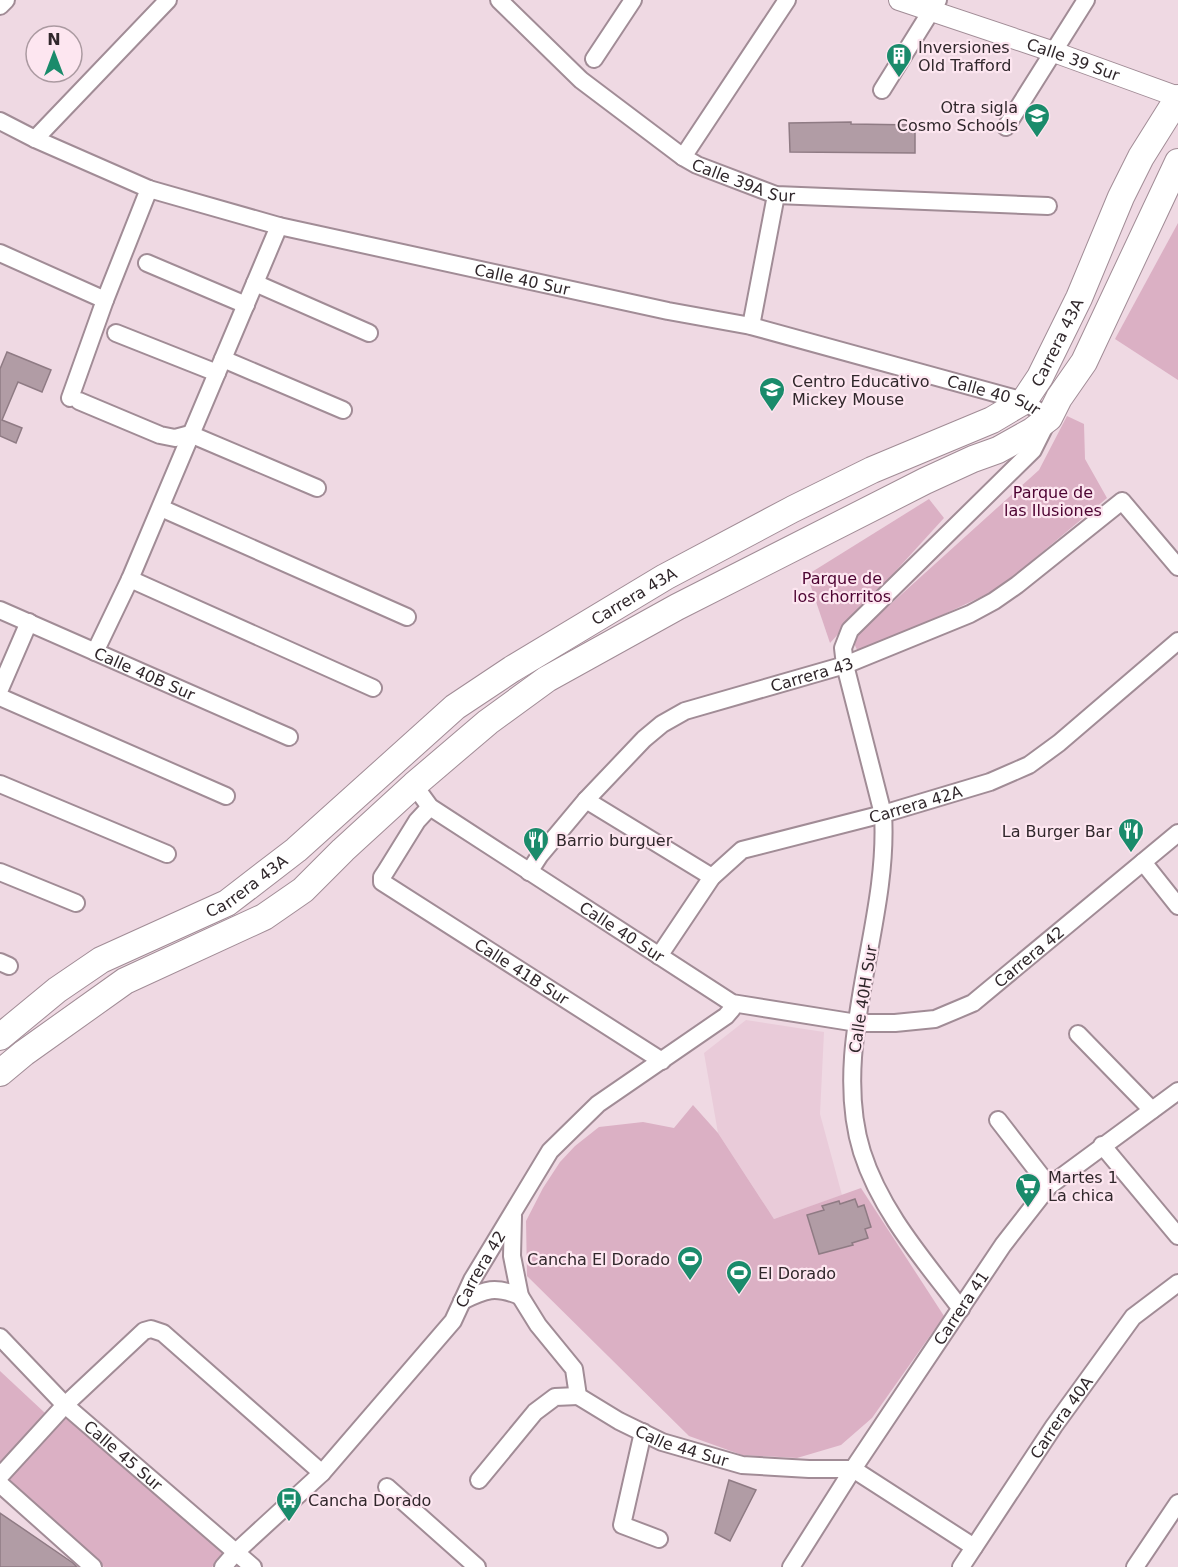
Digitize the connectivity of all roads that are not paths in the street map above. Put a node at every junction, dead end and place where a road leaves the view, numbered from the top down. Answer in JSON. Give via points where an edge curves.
{"nodes":[{"id":1,"x":6,"y":0,"type":"edge"},
{"id":2,"x":168,"y":0,"type":"edge"},
{"id":3,"x":499,"y":0,"type":"edge"},
{"id":4,"x":633,"y":0,"type":"edge"},
{"id":5,"x":787,"y":0,"type":"edge"},
{"id":6,"x":899,"y":0,"type":"edge"},
{"id":7,"x":1086,"y":0,"type":"edge"},
{"id":8,"x":0,"y":6,"type":"edge"},
{"id":9,"x":935,"y":6,"type":"edge"},
{"id":10,"x":1054,"y":52,"type":"junction"},
{"id":11,"x":594,"y":59,"type":"dead end"},
{"id":12,"x":882,"y":90,"type":"dead end"},
{"id":13,"x":1178,"y":98,"type":"edge"},
{"id":14,"x":0,"y":121,"type":"edge"},
{"id":15,"x":1006,"y":127,"type":"dead end"},
{"id":16,"x":35,"y":139,"type":"junction"},
{"id":17,"x":682,"y":157,"type":"junction"},
{"id":18,"x":1178,"y":162,"type":"edge"},
{"id":19,"x":149,"y":189,"type":"junction"},
{"id":20,"x":776,"y":195,"type":"junction"},
{"id":21,"x":1048,"y":206,"type":"dead end"},
{"id":22,"x":279,"y":226,"type":"junction"},
{"id":23,"x":0,"y":253,"type":"edge"},
{"id":24,"x":147,"y":262,"type":"dead end"},
{"id":25,"x":255,"y":283,"type":"junction"},
{"id":26,"x":105,"y":300,"type":"junction"},
{"id":27,"x":246,"y":305,"type":"junction"},
{"id":28,"x":751,"y":326,"type":"junction"},
{"id":29,"x":116,"y":333,"type":"dead end"},
{"id":30,"x":369,"y":333,"type":"dead end"},
{"id":31,"x":220,"y":366,"type":"junction"},
{"id":32,"x":1024,"y":401,"type":"junction"},
{"id":33,"x":343,"y":410,"type":"dead end"},
{"id":34,"x":1048,"y":418,"type":"junction"},
{"id":35,"x":190,"y":434,"type":"junction"},
{"id":36,"x":317,"y":488,"type":"dead end"},
{"id":37,"x":161,"y":508,"type":"junction"},
{"id":38,"x":1178,"y":567,"type":"edge"},
{"id":39,"x":130,"y":579,"type":"junction"},
{"id":40,"x":0,"y":610,"type":"edge"},
{"id":41,"x":407,"y":617,"type":"dead end"},
{"id":42,"x":29,"y":622,"type":"junction"},
{"id":43,"x":1178,"y":641,"type":"edge"},
{"id":44,"x":95,"y":652,"type":"junction"},
{"id":45,"x":845,"y":665,"type":"junction"},
{"id":46,"x":373,"y":688,"type":"dead end"},
{"id":47,"x":0,"y":689,"type":"edge"},
{"id":48,"x":0,"y":697,"type":"edge"},
{"id":49,"x":289,"y":737,"type":"dead end"},
{"id":50,"x":0,"y":783,"type":"edge"},
{"id":51,"x":414,"y":785,"type":"junction"},
{"id":52,"x":226,"y":796,"type":"dead end"},
{"id":53,"x":586,"y":800,"type":"junction"},
{"id":54,"x":430,"y":807,"type":"junction"},
{"id":55,"x":882,"y":814,"type":"junction"},
{"id":56,"x":1178,"y":833,"type":"edge"},
{"id":57,"x":166,"y":854,"type":"dead end"},
{"id":58,"x":1143,"y":862,"type":"junction"},
{"id":59,"x":0,"y":872,"type":"edge"},
{"id":60,"x":529,"y":872,"type":"junction"},
{"id":61,"x":712,"y":877,"type":"junction"},
{"id":62,"x":76,"y":903,"type":"dead end"},
{"id":63,"x":1178,"y":906,"type":"edge"},
{"id":64,"x":659,"y":956,"type":"junction"},
{"id":65,"x":732,"y":1003,"type":"junction"},
{"id":66,"x":857,"y":1023,"type":"junction"},
{"id":67,"x":1078,"y":1034,"type":"dead end"},
{"id":68,"x":0,"y":1036,"type":"edge"},
{"id":69,"x":662,"y":1061,"type":"junction"},
{"id":70,"x":0,"y":1073,"type":"edge"},
{"id":71,"x":1178,"y":1091,"type":"edge"},
{"id":72,"x":1152,"y":1110,"type":"junction"},
{"id":73,"x":998,"y":1120,"type":"dead end"},
{"id":74,"x":1102,"y":1145,"type":"junction"},
{"id":75,"x":1048,"y":1186,"type":"junction"},
{"id":76,"x":513,"y":1212,"type":"junction"},
{"id":77,"x":1178,"y":1236,"type":"edge"},
{"id":78,"x":1178,"y":1283,"type":"edge"},
{"id":79,"x":520,"y":1296,"type":"junction"},
{"id":80,"x":462,"y":1301,"type":"junction"},
{"id":81,"x":961,"y":1309,"type":"junction"},
{"id":82,"x":0,"y":1337,"type":"edge"},
{"id":83,"x":578,"y":1396,"type":"junction"},
{"id":84,"x":64,"y":1405,"type":"junction"},
{"id":85,"x":643,"y":1432,"type":"junction"},
{"id":86,"x":853,"y":1469,"type":"junction"},
{"id":87,"x":322,"y":1473,"type":"junction"},
{"id":88,"x":0,"y":1476,"type":"edge"},
{"id":89,"x":479,"y":1480,"type":"dead end"},
{"id":90,"x":0,"y":1484,"type":"edge"},
{"id":91,"x":387,"y":1487,"type":"dead end"},
{"id":92,"x":1178,"y":1503,"type":"edge"},
{"id":93,"x":659,"y":1539,"type":"dead end"},
{"id":94,"x":974,"y":1547,"type":"junction"},
{"id":95,"x":236,"y":1552,"type":"junction"},
{"id":96,"x":93,"y":1567,"type":"edge"},
{"id":97,"x":223,"y":1567,"type":"edge"},
{"id":98,"x":253,"y":1567,"type":"edge"},
{"id":99,"x":477,"y":1567,"type":"edge"},
{"id":100,"x":791,"y":1567,"type":"edge"},
{"id":101,"x":961,"y":1567,"type":"edge"},
{"id":102,"x":1135,"y":1567,"type":"edge"}],
"edges":[{"from":1,"to":8,"type":"street"},
{"from":2,"to":16,"type":"street"},
{"from":3,"to":17,"type":"street","name":"Calle 39A Sur","via":[[581,80]]},
{"from":4,"to":11,"type":"street"},
{"from":5,"to":17,"type":"street"},
{"from":6,"to":9,"type":"street","name":"Calle 39 Sur"},
{"from":7,"to":10,"type":"street"},
{"from":9,"to":10,"type":"street","name":"Calle 39 Sur"},
{"from":9,"to":12,"type":"street"},
{"from":10,"to":13,"type":"street","name":"Calle 39 Sur"},
{"from":10,"to":15,"type":"street"},
{"from":13,"to":32,"type":"main road","name":"Carrera 43A","via":[[1141,157],[1079,298]]},
{"from":14,"to":16,"type":"street","name":"Calle 40 Sur"},
{"from":16,"to":19,"type":"street","name":"Calle 40 Sur"},
{"from":17,"to":20,"type":"street","name":"Calle 39A Sur"},
{"from":18,"to":34,"type":"main road","name":"Carrera 43A","via":[[1084,362]]},
{"from":19,"to":22,"type":"street","name":"Calle 40 Sur"},
{"from":19,"to":26,"type":"street"},
{"from":20,"to":21,"type":"street","name":"Calle 39A Sur"},
{"from":20,"to":28,"type":"street"},
{"from":22,"to":25,"type":"street"},
{"from":22,"to":28,"type":"street","name":"Calle 40 Sur"},
{"from":23,"to":26,"type":"street"},
{"from":24,"to":27,"type":"street"},
{"from":25,"to":27,"type":"street"},
{"from":25,"to":30,"type":"street"},
{"from":26,"to":35,"type":"street","via":[[74,400],[160,435],[175,438]]},
{"from":27,"to":31,"type":"street"},
{"from":28,"to":32,"type":"street","name":"Calle 40 Sur"},
{"from":29,"to":31,"type":"street"},
{"from":31,"to":33,"type":"street"},
{"from":31,"to":35,"type":"street"},
{"from":32,"to":34,"type":"street","name":"Calle 40 Sur"},
{"from":32,"to":68,"type":"main road","name":"Carrera 43A","via":[[992,420],[872,470],[793,509],[665,577],[512,669],[455,707],[296,850],[227,903],[101,960]]},
{"from":34,"to":45,"type":"street","name":"Carrera 43A","via":[[1034,450],[850,630],[843,648]]},
{"from":34,"to":51,"type":"main road","name":"Carrera 43A","via":[[998,450],[925,481],[677,607],[547,679],[488,722]]},
{"from":35,"to":36,"type":"street"},
{"from":35,"to":37,"type":"street"},
{"from":37,"to":39,"type":"street"},
{"from":37,"to":41,"type":"street"},
{"from":38,"to":45,"type":"street","name":"Carrera 43","via":[[1122,501],[994,601]]},
{"from":39,"to":44,"type":"street"},
{"from":39,"to":46,"type":"street"},
{"from":40,"to":42,"type":"street","name":"Calle 40B Sur"},
{"from":42,"to":44,"type":"street","name":"Calle 40B Sur"},
{"from":42,"to":47,"type":"street"},
{"from":43,"to":55,"type":"street","name":"Carrera 42A","via":[[1029,765],[990,782]]},
{"from":44,"to":49,"type":"street","name":"Calle 40B Sur"},
{"from":45,"to":53,"type":"street","name":"Carrera 43","via":[[685,711],[662,723],[644,739]]},
{"from":45,"to":55,"type":"street","name":"Calle 40H Sur"},
{"from":48,"to":52,"type":"street"},
{"from":50,"to":57,"type":"street"},
{"from":51,"to":54,"type":"street","name":"Calle 40 Sur"},
{"from":51,"to":70,"type":"main road","name":"Carrera 43A","via":[[303,890],[264,917],[125,981]]},
{"from":53,"to":60,"type":"street","name":"Carrera 43"},
{"from":53,"to":61,"type":"street"},
{"from":54,"to":60,"type":"street","name":"Calle 40 Sur"},
{"from":54,"to":69,"type":"street","name":"Calle 41B Sur","via":[[417,821],[382,882]]},
{"from":55,"to":61,"type":"street","name":"Carrera 42A","via":[[742,850]]},
{"from":55,"to":66,"type":"street","name":"Calle 40H Sur","via":[[884,839],[876,919]]},
{"from":56,"to":58,"type":"street","name":"Carrera 42"},
{"from":58,"to":63,"type":"street"},
{"from":58,"to":66,"type":"street","name":"Carrera 42","via":[[973,1003],[935,1019]]},
{"from":59,"to":62,"type":"street"},
{"from":60,"to":64,"type":"street","name":"Calle 40 Sur"},
{"from":61,"to":64,"type":"street","name":"Carrera 42A"},
{"from":64,"to":65,"type":"street","name":"Calle 40 Sur"},
{"from":65,"to":66,"type":"street","name":"Calle 40 Sur"},
{"from":65,"to":69,"type":"street","name":"Carrera 42","via":[[726,1016]]},
{"from":66,"to":81,"type":"street","name":"Calle 40H Sur","via":[[852,1067],[853,1115],[863,1154],[891,1215]]},
{"from":67,"to":72,"type":"street"},
{"from":69,"to":76,"type":"street","name":"Carrera 42","via":[[598,1104],[550,1151]]},
{"from":71,"to":72,"type":"street","name":"Carrera 41"},
{"from":72,"to":74,"type":"street","name":"Carrera 41"},
{"from":73,"to":75,"type":"street"},
{"from":74,"to":75,"type":"street","name":"Carrera 41"},
{"from":74,"to":77,"type":"street"},
{"from":75,"to":81,"type":"street","name":"Carrera 41"},
{"from":76,"to":79,"type":"street","via":[[512,1256]]},
{"from":76,"to":80,"type":"street","name":"Carrera 42"},
{"from":78,"to":94,"type":"street","name":"Carrera 40A","via":[[1133,1317],[1054,1426]]},
{"from":79,"to":80,"type":"street","via":[[497,1289]]},
{"from":79,"to":83,"type":"street","via":[[573,1369]]},
{"from":80,"to":87,"type":"street","name":"Carrera 42","via":[[453,1321],[432,1347]]},
{"from":81,"to":86,"type":"street","name":"Carrera 41"},
{"from":82,"to":84,"type":"street","name":"Calle 45 Sur"},
{"from":83,"to":85,"type":"street","name":"Calle 44 Sur"},
{"from":83,"to":89,"type":"street","via":[[555,1397],[535,1412]]},
{"from":84,"to":87,"type":"street","via":[[144,1331],[151,1329],[163,1333]]},
{"from":84,"to":88,"type":"street"},
{"from":84,"to":95,"type":"street","name":"Calle 45 Sur"},
{"from":85,"to":86,"type":"street","name":"Calle 44 Sur","via":[[662,1442],[742,1465]]},
{"from":85,"to":93,"type":"street","via":[[622,1525]]},
{"from":86,"to":94,"type":"street"},
{"from":86,"to":100,"type":"street","name":"Carrera 41"},
{"from":87,"to":95,"type":"street","name":"Carrera 42"},
{"from":90,"to":96,"type":"street"},
{"from":91,"to":99,"type":"street"},
{"from":92,"to":102,"type":"street"},
{"from":94,"to":101,"type":"street","name":"Carrera 40A"},
{"from":95,"to":97,"type":"street","name":"Carrera 42"},
{"from":95,"to":98,"type":"street","name":"Calle 45 Sur"}]}
